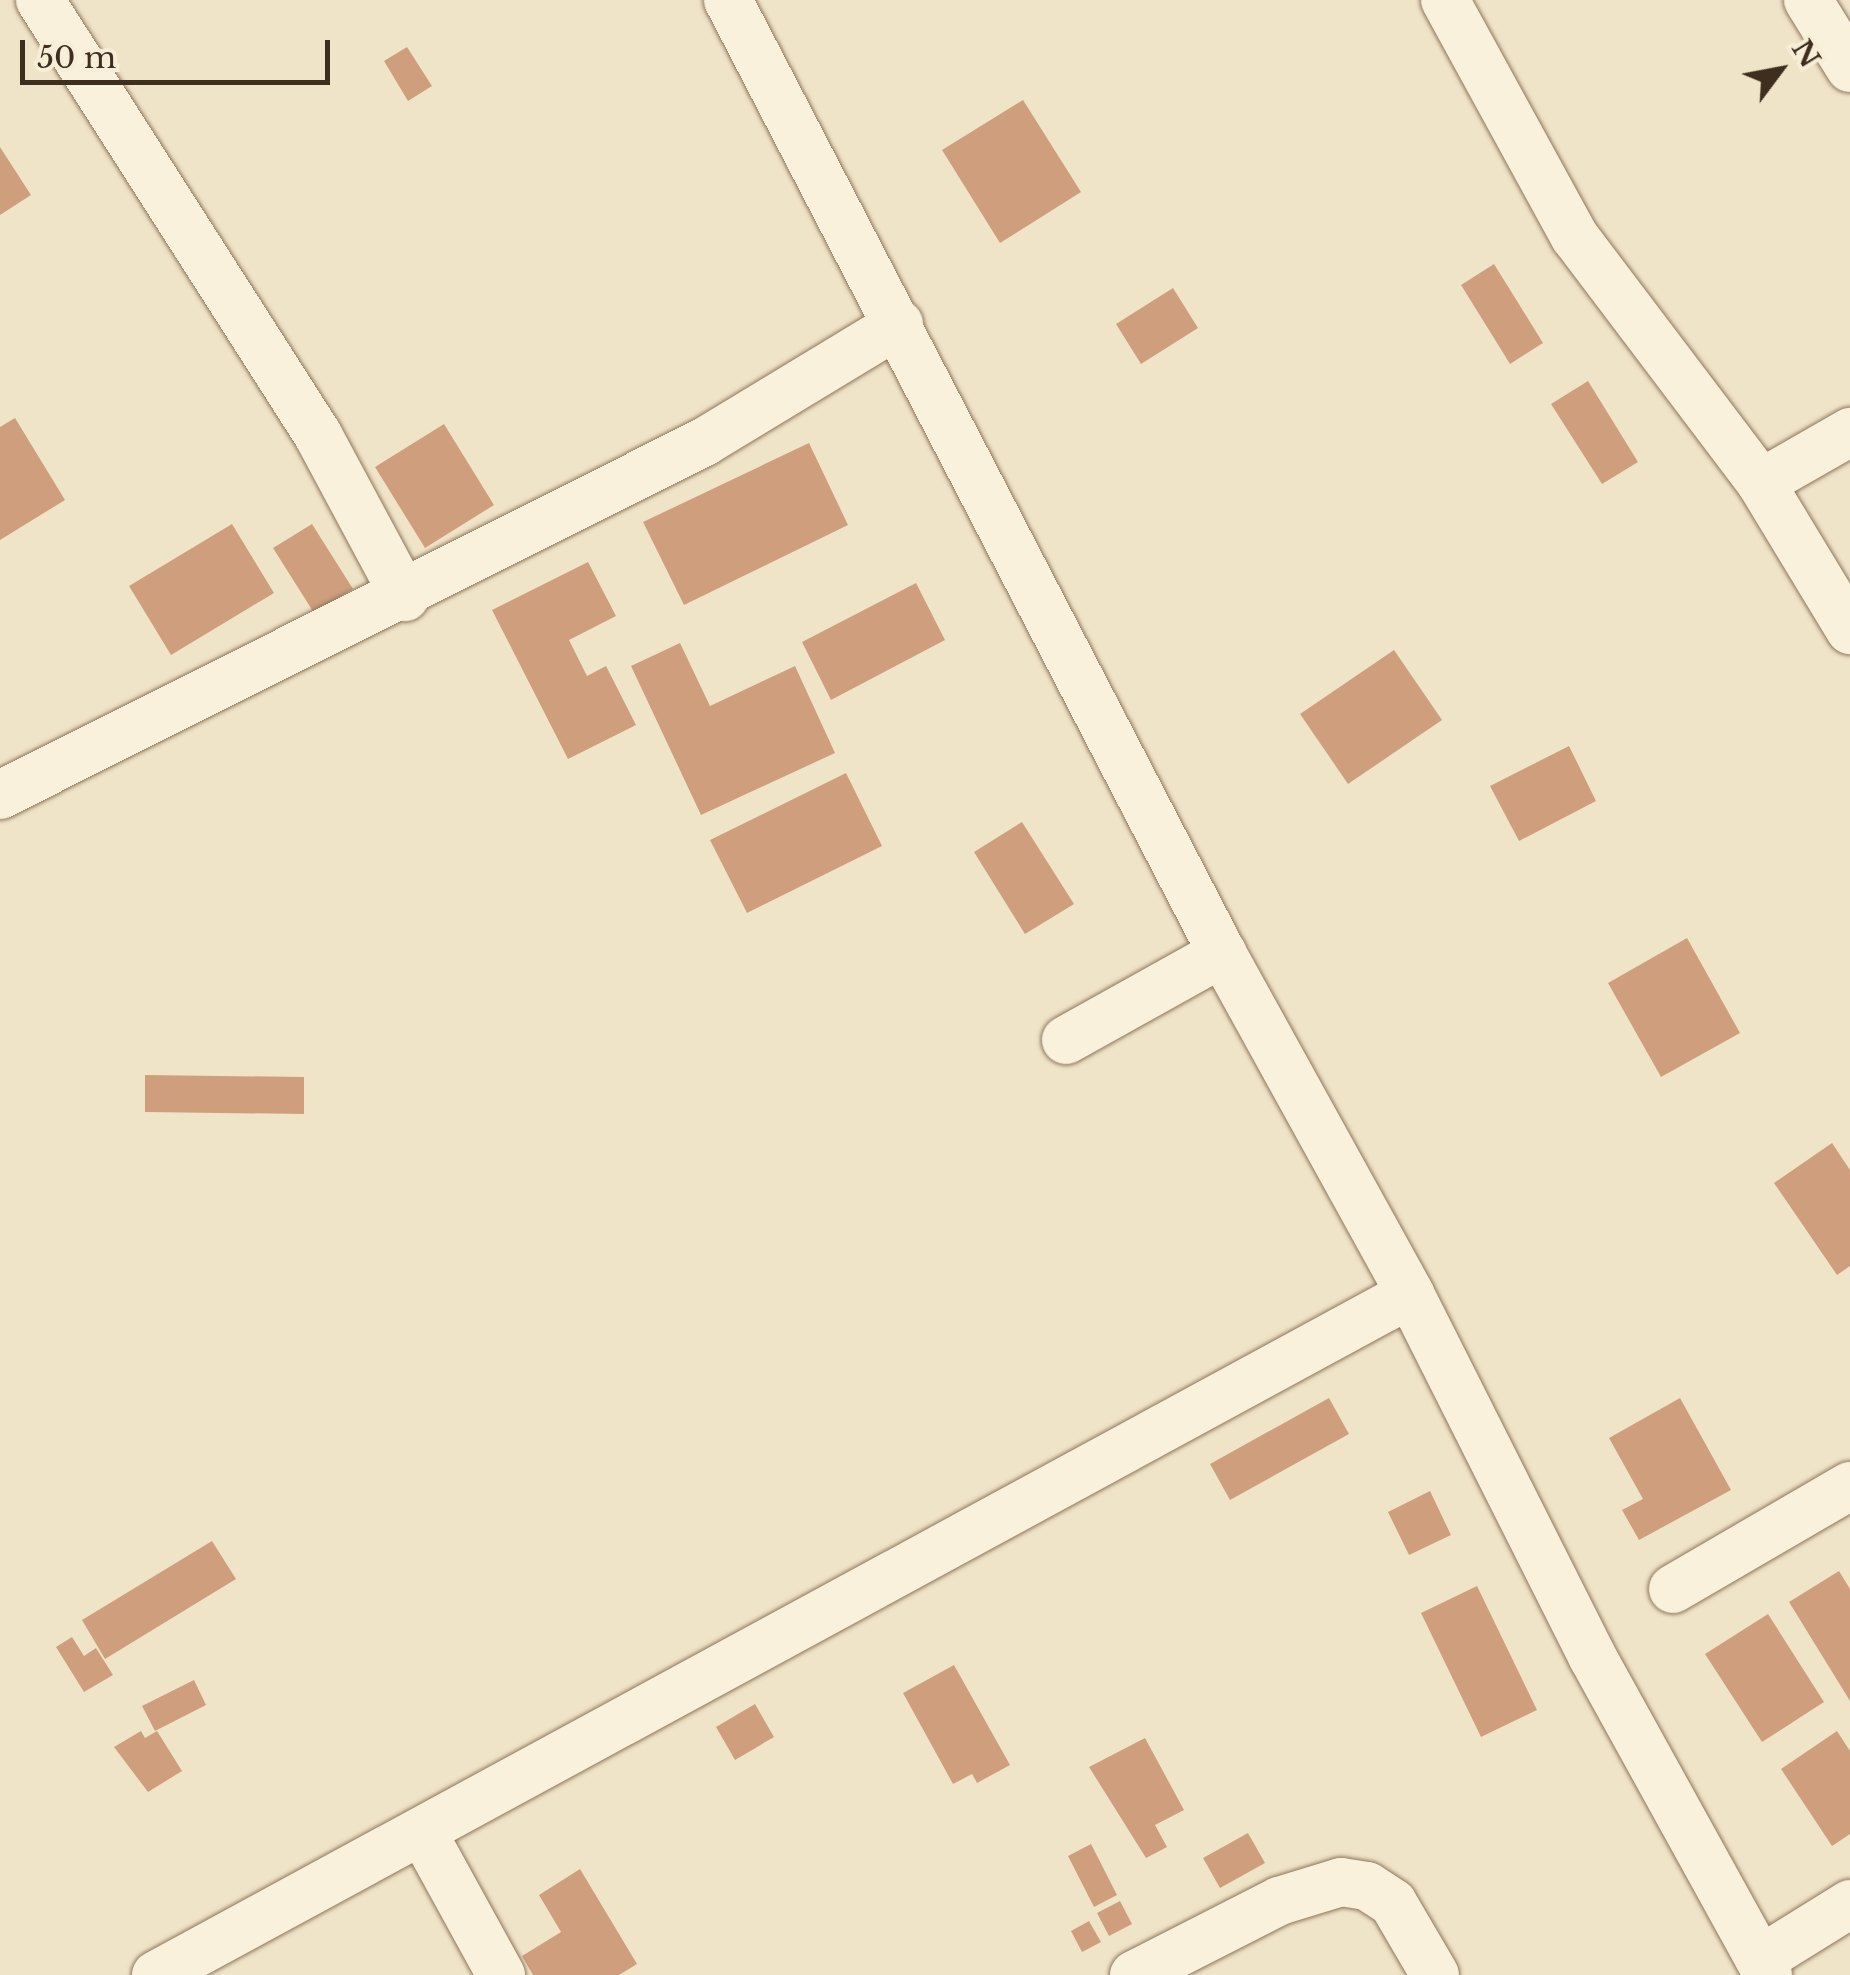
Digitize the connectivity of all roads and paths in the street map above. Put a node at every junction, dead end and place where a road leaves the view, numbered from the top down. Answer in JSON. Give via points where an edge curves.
{"nodes":[{"id":1,"x":40,"y":0,"type":"edge"},
{"id":2,"x":728,"y":0,"type":"edge"},
{"id":3,"x":1445,"y":0,"type":"edge"},
{"id":4,"x":1808,"y":0,"type":"edge"},
{"id":5,"x":1850,"y":68,"type":"edge"},
{"id":6,"x":898,"y":324,"type":"junction"},
{"id":7,"x":1850,"y":432,"type":"edge"},
{"id":8,"x":1761,"y":483,"type":"junction"},
{"id":9,"x":406,"y":596,"type":"junction"},
{"id":10,"x":1850,"y":630,"type":"edge"},
{"id":11,"x":0,"y":795,"type":"edge"},
{"id":12,"x":1222,"y":953,"type":"junction"},
{"id":13,"x":1066,"y":1040,"type":"dead end"},
{"id":14,"x":1410,"y":1294,"type":"junction"},
{"id":15,"x":1850,"y":1486,"type":"edge"},
{"id":16,"x":1673,"y":1589,"type":"dead end"},
{"id":17,"x":423,"y":1833,"type":"junction"},
{"id":18,"x":1850,"y":1904,"type":"edge"},
{"id":19,"x":1764,"y":1967,"type":"edge"},
{"id":20,"x":156,"y":1975,"type":"edge"},
{"id":21,"x":501,"y":1975,"type":"edge"},
{"id":22,"x":1134,"y":1975,"type":"edge"},
{"id":23,"x":1435,"y":1975,"type":"edge"}],
"edges":[{"from":1,"to":9,"type":"street","via":[[318,435]]},
{"from":2,"to":6,"type":"street"},
{"from":3,"to":8,"type":"street","via":[[1575,237]]},
{"from":4,"to":5,"type":"street"},
{"from":6,"to":9,"type":"street","via":[[704,442]]},
{"from":6,"to":12,"type":"street"},
{"from":7,"to":8,"type":"street"},
{"from":8,"to":10,"type":"street"},
{"from":9,"to":11,"type":"street"},
{"from":12,"to":13,"type":"street"},
{"from":12,"to":14,"type":"street"},
{"from":14,"to":17,"type":"street"},
{"from":14,"to":19,"type":"street","via":[[1592,1656]]},
{"from":15,"to":16,"type":"street"},
{"from":17,"to":20,"type":"street"},
{"from":17,"to":21,"type":"street"},
{"from":18,"to":19,"type":"street"},
{"from":22,"to":23,"type":"street","via":[[1279,1901],[1341,1882],[1367,1886],[1393,1903]]}]}
